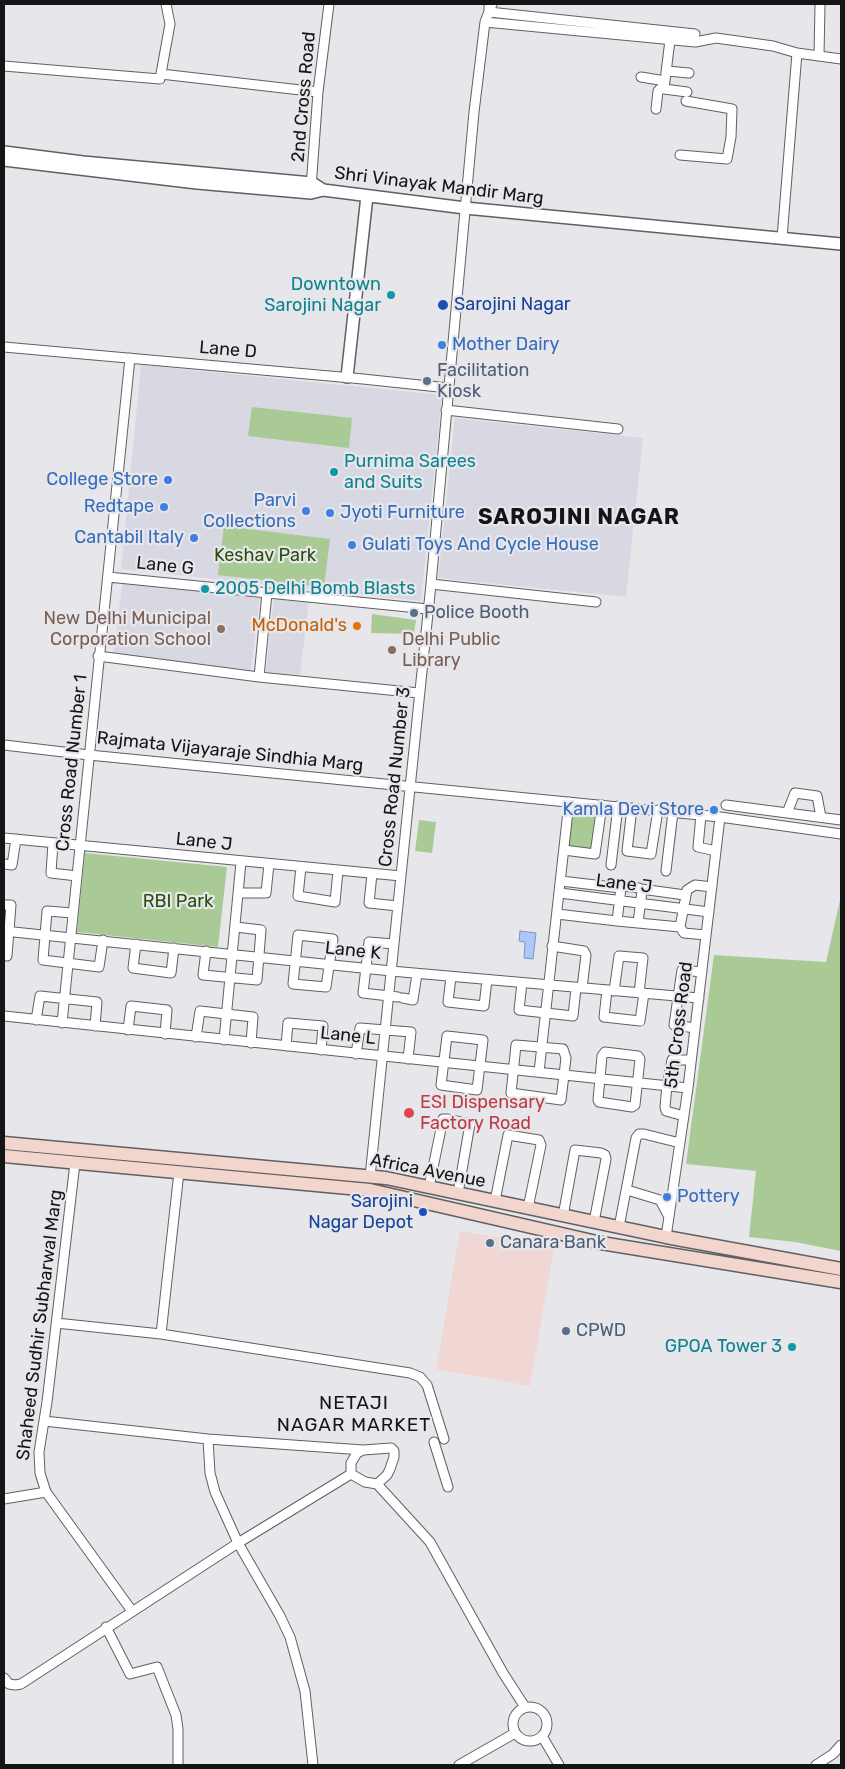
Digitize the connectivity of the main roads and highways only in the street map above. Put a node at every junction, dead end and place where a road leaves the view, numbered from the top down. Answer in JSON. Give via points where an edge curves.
{"nodes":[{"id":1,"x":4,"y":1143,"type":"edge"},
{"id":2,"x":4,"y":1156,"type":"edge"},
{"id":3,"x":841,"y":1270,"type":"edge"},
{"id":4,"x":841,"y":1282,"type":"edge"}],
"edges":[{"from":1,"to":3,"type":"main road","name":"Africa Avenue","via":[[370,1176]]},
{"from":2,"to":4,"type":"main road","name":"Africa Avenue","via":[[370,1190],[601,1242]]}]}
